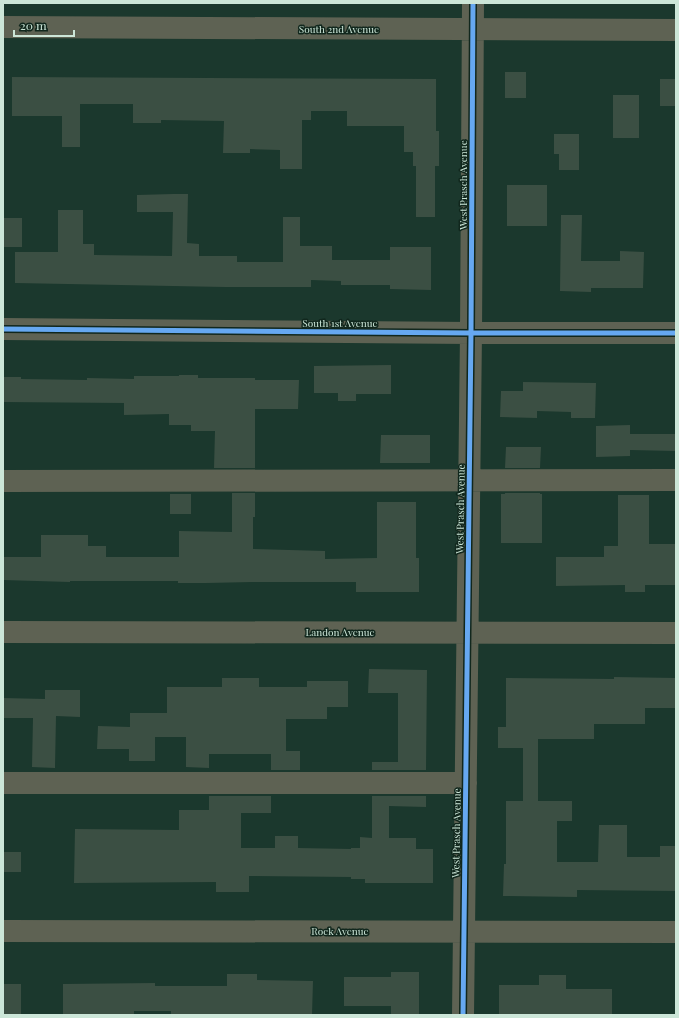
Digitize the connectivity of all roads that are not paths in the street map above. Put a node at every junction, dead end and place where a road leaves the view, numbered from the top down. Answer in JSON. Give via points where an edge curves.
{"nodes":[{"id":1,"x":473,"y":3,"type":"edge"},
{"id":2,"x":3,"y":27,"type":"edge"},
{"id":3,"x":474,"y":29,"type":"junction"},
{"id":4,"x":676,"y":30,"type":"edge"},
{"id":5,"x":3,"y":329,"type":"edge"},
{"id":6,"x":471,"y":333,"type":"junction"},
{"id":7,"x":676,"y":333,"type":"edge"},
{"id":8,"x":469,"y":480,"type":"junction"},
{"id":9,"x":676,"y":480,"type":"edge"},
{"id":10,"x":3,"y":481,"type":"edge"},
{"id":11,"x":3,"y":632,"type":"edge"},
{"id":12,"x":468,"y":633,"type":"junction"},
{"id":13,"x":676,"y":633,"type":"edge"},
{"id":14,"x":3,"y":783,"type":"edge"},
{"id":15,"x":466,"y":783,"type":"junction"},
{"id":16,"x":3,"y":931,"type":"edge"},
{"id":17,"x":464,"y":931,"type":"junction"},
{"id":18,"x":676,"y":932,"type":"edge"},
{"id":19,"x":463,"y":1015,"type":"edge"}],
"edges":[{"from":1,"to":3,"type":"street","name":"West Prasch Avenue"},
{"from":2,"to":3,"type":"street","name":"South 2nd Avenue"},
{"from":3,"to":4,"type":"street","name":"South 2nd Avenue"},
{"from":3,"to":6,"type":"street","name":"West Prasch Avenue"},
{"from":5,"to":6,"type":"street","name":"South 1st Avenue"},
{"from":6,"to":7,"type":"street","name":"South 1st Avenue"},
{"from":6,"to":8,"type":"street","name":"West Prasch Avenue"},
{"from":8,"to":9,"type":"street"},
{"from":8,"to":10,"type":"street"},
{"from":8,"to":12,"type":"street","name":"West Prasch Avenue"},
{"from":11,"to":12,"type":"street","name":"Landon Avenue"},
{"from":12,"to":13,"type":"street","name":"Landon Avenue"},
{"from":12,"to":15,"type":"street","name":"West Prasch Avenue"},
{"from":14,"to":15,"type":"street"},
{"from":15,"to":17,"type":"street","name":"West Prasch Avenue"},
{"from":16,"to":17,"type":"street","name":"Rock Avenue"},
{"from":17,"to":18,"type":"street","name":"Rock Avenue"},
{"from":17,"to":19,"type":"street","name":"West Prasch Avenue"}]}
